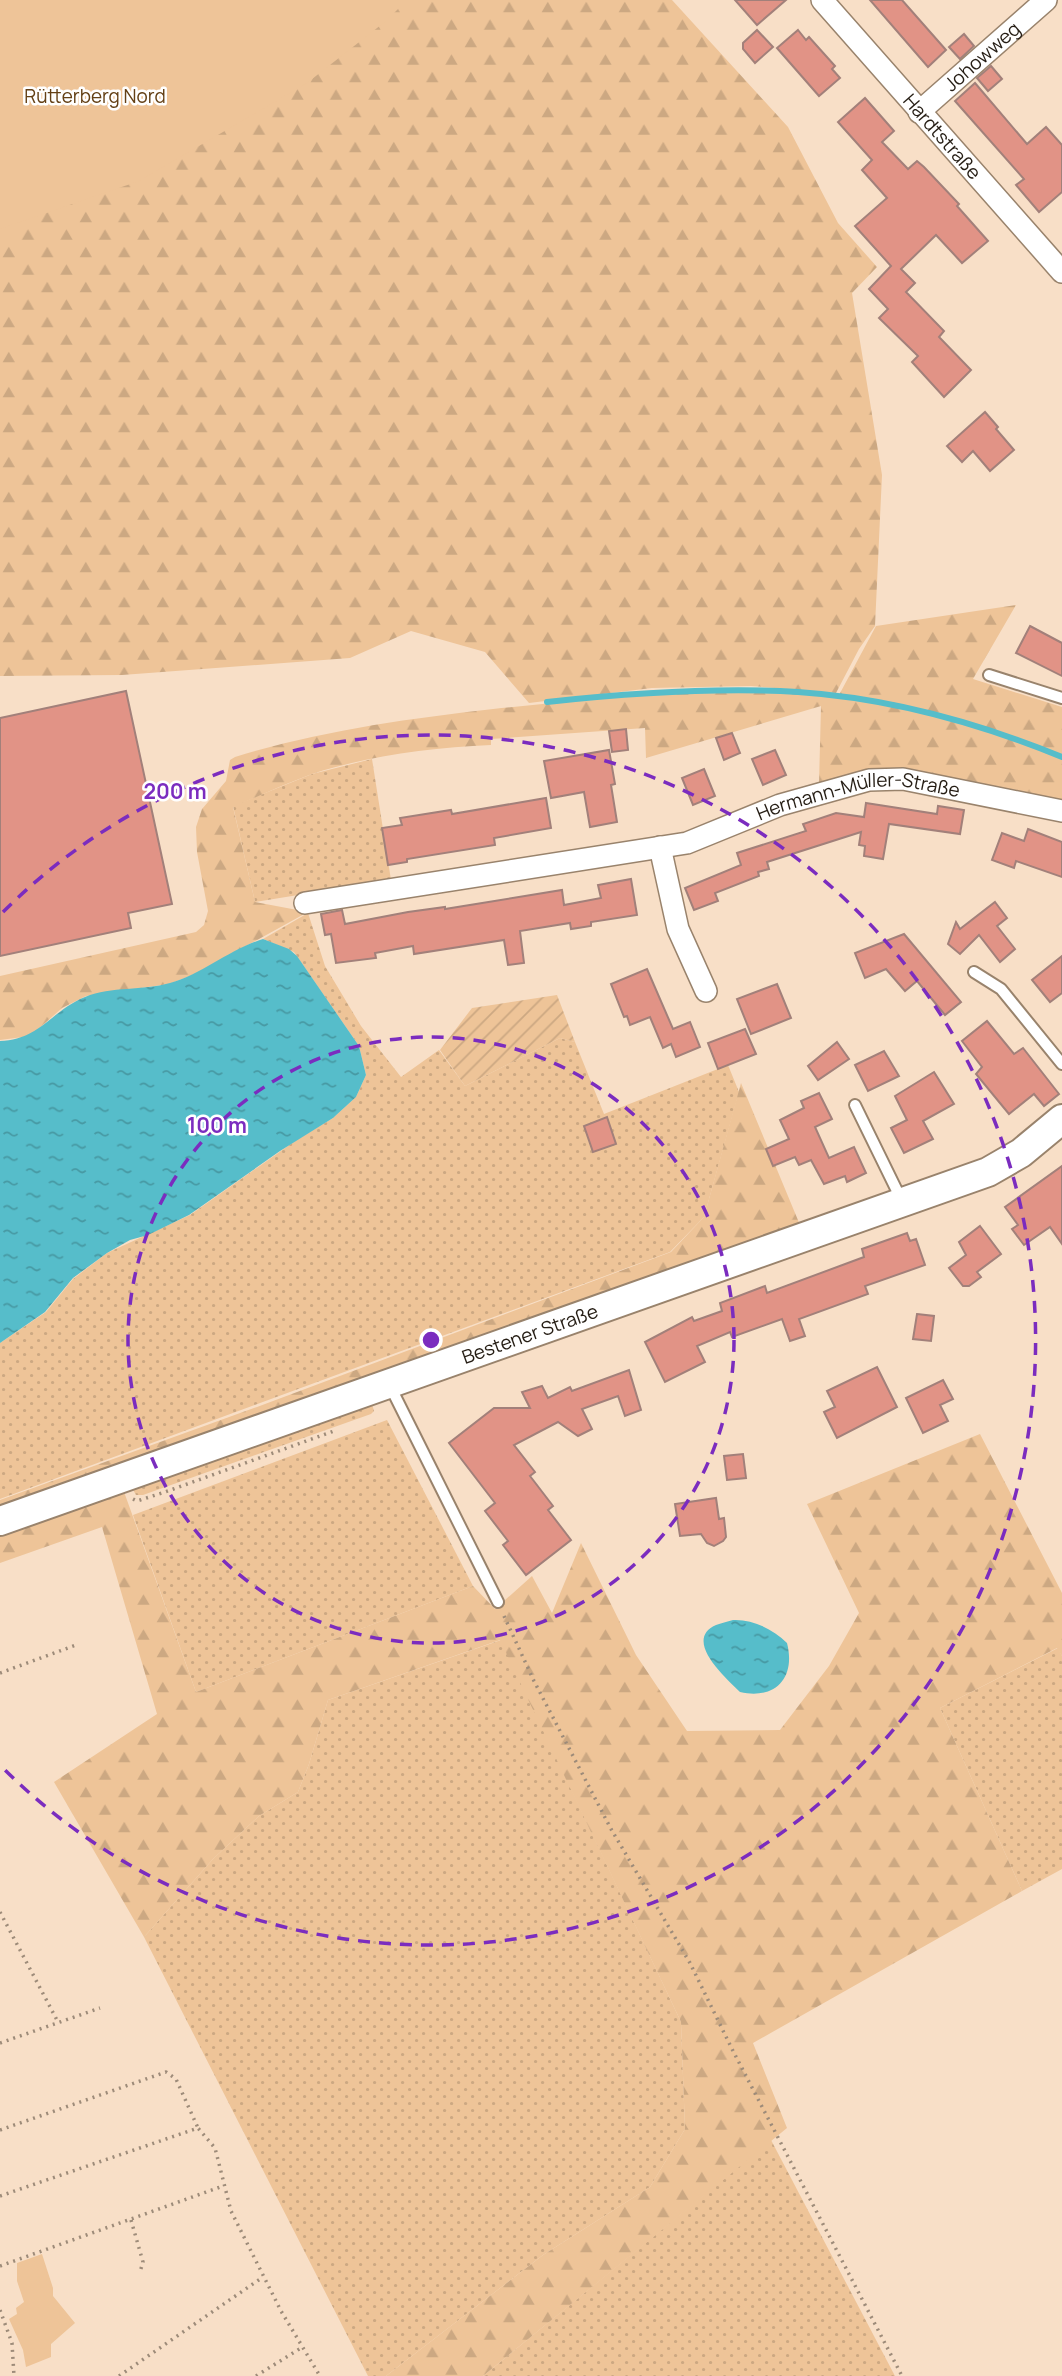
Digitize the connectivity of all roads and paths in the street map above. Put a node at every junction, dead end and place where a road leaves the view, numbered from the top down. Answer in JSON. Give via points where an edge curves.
{"nodes":[{"id":1,"x":822,"y":0,"type":"edge"},
{"id":2,"x":1046,"y":0,"type":"edge"},
{"id":3,"x":919,"y":112,"type":"junction"},
{"id":4,"x":1062,"y":272,"type":"edge"},
{"id":5,"x":989,"y":675,"type":"dead end"},
{"id":6,"x":1062,"y":698,"type":"edge"},
{"id":7,"x":1062,"y":811,"type":"edge"},
{"id":8,"x":660,"y":847,"type":"junction"},
{"id":9,"x":305,"y":903,"type":"dead end"},
{"id":10,"x":974,"y":972,"type":"dead end"},
{"id":11,"x":706,"y":991,"type":"dead end"},
{"id":12,"x":1062,"y":1064,"type":"edge"},
{"id":13,"x":855,"y":1105,"type":"dead end"},
{"id":14,"x":1062,"y":1119,"type":"edge"},
{"id":15,"x":903,"y":1204,"type":"junction"},
{"id":16,"x":389,"y":1383,"type":"junction"},
{"id":17,"x":0,"y":1521,"type":"edge"},
{"id":18,"x":498,"y":1602,"type":"joint"},
{"id":19,"x":76,"y":1645,"type":"dead end"},
{"id":20,"x":0,"y":1673,"type":"edge"},
{"id":21,"x":0,"y":1912,"type":"edge"},
{"id":22,"x":100,"y":2008,"type":"dead end"},
{"id":23,"x":58,"y":2022,"type":"junction"},
{"id":24,"x":0,"y":2043,"type":"edge"},
{"id":25,"x":198,"y":2128,"type":"junction"},
{"id":26,"x":0,"y":2130,"type":"edge"},
{"id":27,"x":223,"y":2186,"type":"junction"},
{"id":28,"x":0,"y":2196,"type":"edge"},
{"id":29,"x":131,"y":2220,"type":"junction"},
{"id":30,"x":0,"y":2266,"type":"edge"},
{"id":31,"x":141,"y":2272,"type":"dead end"},
{"id":32,"x":263,"y":2277,"type":"junction"},
{"id":33,"x":0,"y":2310,"type":"edge"},
{"id":34,"x":301,"y":2348,"type":"junction"},
{"id":35,"x":14,"y":2376,"type":"edge"},
{"id":36,"x":119,"y":2376,"type":"edge"},
{"id":37,"x":256,"y":2376,"type":"edge"},
{"id":38,"x":320,"y":2376,"type":"edge"},
{"id":39,"x":902,"y":2376,"type":"edge"}],
"edges":[{"from":1,"to":3,"type":"street","name":"Hardtstraße"},
{"from":2,"to":3,"type":"street","name":"Johowweg"},
{"from":3,"to":4,"type":"street","name":"Hardtstraße"},
{"from":5,"to":6,"type":"lane"},
{"from":7,"to":8,"type":"street","name":"Hermann-Müller-Straße","via":[[903,779],[869,780],[780,805],[687,844]]},
{"from":8,"to":9,"type":"street","name":"Hermann-Müller-Straße"},
{"from":8,"to":11,"type":"street","via":[[678,929]]},
{"from":10,"to":12,"type":"lane","via":[[1001,989]]},
{"from":13,"to":15,"type":"lane"},
{"from":14,"to":15,"type":"street","name":"Bestener Straße","via":[[1004,1165]]},
{"from":15,"to":16,"type":"street","name":"Bestener Straße"},
{"from":16,"to":17,"type":"street","name":"Bestener Straße"},
{"from":16,"to":18,"type":"lane"},
{"from":18,"to":39,"type":"path","via":[[611,1829],[690,1963]]},
{"from":19,"to":20,"type":"path"},
{"from":21,"to":23,"type":"path"},
{"from":22,"to":23,"type":"path"},
{"from":23,"to":24,"type":"path"},
{"from":25,"to":26,"type":"path","via":[[176,2078],[166,2073]]},
{"from":25,"to":27,"type":"path","via":[[215,2148]]},
{"from":25,"to":28,"type":"path"},
{"from":27,"to":29,"type":"path"},
{"from":27,"to":32,"type":"path","via":[[230,2211]]},
{"from":29,"to":30,"type":"path"},
{"from":29,"to":31,"type":"path","via":[[143,2262]]},
{"from":32,"to":34,"type":"path"},
{"from":32,"to":36,"type":"path"},
{"from":33,"to":35,"type":"path","via":[[12,2343]]},
{"from":34,"to":37,"type":"path"},
{"from":34,"to":38,"type":"path"}]}
